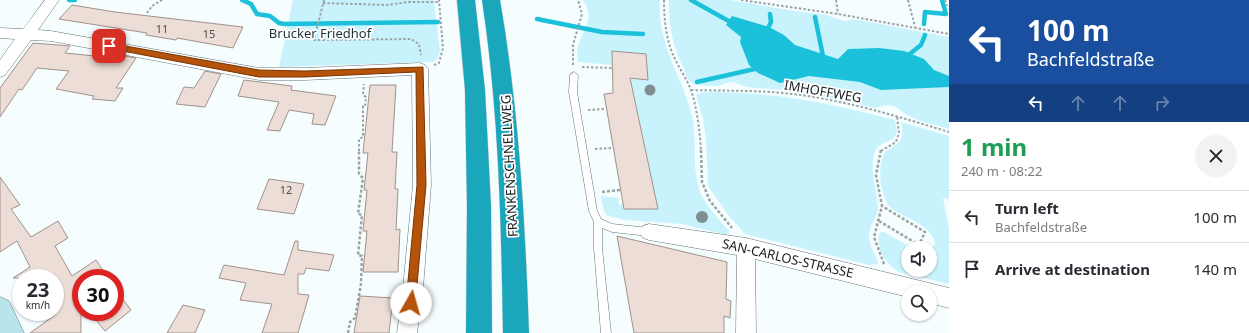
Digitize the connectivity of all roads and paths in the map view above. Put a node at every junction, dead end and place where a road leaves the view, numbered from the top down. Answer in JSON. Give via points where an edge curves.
{"nodes":[{"id":1,"x":52,"y":0,"type":"edge"},
{"id":2,"x":162,"y":0,"type":"edge"},
{"id":3,"x":466,"y":0,"type":"edge"},
{"id":4,"x":492,"y":0,"type":"edge"},
{"id":5,"x":578,"y":0,"type":"edge"},
{"id":6,"x":664,"y":0,"type":"edge"},
{"id":7,"x":741,"y":0,"type":"edge"},
{"id":8,"x":757,"y":0,"type":"edge"},
{"id":9,"x":836,"y":0,"type":"edge"},
{"id":10,"x":908,"y":0,"type":"edge"},
{"id":11,"x":945,"y":0,"type":"edge"},
{"id":12,"x":408,"y":1,"type":"edge"},
{"id":13,"x":439,"y":1,"type":"edge"},
{"id":14,"x":323,"y":2,"type":"edge"},
{"id":15,"x":758,"y":4,"type":"junction"},
{"id":16,"x":947,"y":6,"type":"dead end"},
{"id":17,"x":147,"y":13,"type":"dead end"},
{"id":18,"x":838,"y":14,"type":"junction"},
{"id":19,"x":915,"y":27,"type":"junction"},
{"id":20,"x":0,"y":33,"type":"edge"},
{"id":21,"x":27,"y":34,"type":"junction"},
{"id":22,"x":949,"y":34,"type":"edge"},
{"id":23,"x":612,"y":68,"type":"dead end"},
{"id":24,"x":420,"y":69,"type":"junction"},
{"id":25,"x":0,"y":71,"type":"edge"},
{"id":26,"x":574,"y":71,"type":"junction"},
{"id":27,"x":365,"y":72,"type":"junction"},
{"id":28,"x":691,"y":90,"type":"junction"},
{"id":29,"x":606,"y":109,"type":"dead end"},
{"id":30,"x":576,"y":110,"type":"junction"},
{"id":31,"x":898,"y":116,"type":"junction"},
{"id":32,"x":949,"y":132,"type":"edge"},
{"id":33,"x":613,"y":148,"type":"dead end"},
{"id":34,"x":583,"y":150,"type":"junction"},
{"id":35,"x":620,"y":190,"type":"dead end"},
{"id":36,"x":589,"y":193,"type":"junction"},
{"id":37,"x":882,"y":206,"type":"junction"},
{"id":38,"x":879,"y":221,"type":"junction"},
{"id":39,"x":598,"y":222,"type":"junction"},
{"id":40,"x":649,"y":232,"type":"joint"},
{"id":41,"x":746,"y":247,"type":"junction"},
{"id":42,"x":891,"y":283,"type":"junction"},
{"id":43,"x":901,"y":286,"type":"edge"},
{"id":44,"x":937,"y":295,"type":"edge"},
{"id":45,"x":949,"y":298,"type":"edge"},
{"id":46,"x":0,"y":310,"type":"edge"},
{"id":47,"x":11,"y":333,"type":"edge"},
{"id":48,"x":348,"y":333,"type":"edge"},
{"id":49,"x":407,"y":333,"type":"edge"},
{"id":50,"x":479,"y":333,"type":"edge"},
{"id":51,"x":516,"y":333,"type":"edge"},
{"id":52,"x":606,"y":333,"type":"edge"},
{"id":53,"x":746,"y":333,"type":"edge"}],
"edges":[{"from":1,"to":21,"type":"street"},
{"from":2,"to":17,"type":"path","via":[[152,6]]},
{"from":3,"to":50,"type":"highway","via":[[475,90],[479,207]]},
{"from":4,"to":51,"type":"highway","name":"FRANKENSCHNELLWEG","via":[[504,87]]},
{"from":5,"to":26,"type":"path","via":[[582,8],[582,23],[572,51]]},
{"from":6,"to":28,"type":"path","via":[[668,42]]},
{"from":7,"to":15,"type":"path"},
{"from":8,"to":15,"type":"path"},
{"from":9,"to":18,"type":"path"},
{"from":10,"to":19,"type":"path"},
{"from":11,"to":16,"type":"path"},
{"from":12,"to":13,"type":"path"},
{"from":12,"to":14,"type":"path","via":[[387,5]]},
{"from":13,"to":24,"type":"path","via":[[442,56],[439,63]]},
{"from":14,"to":24,"type":"path","via":[[314,40],[411,39],[421,46]]},
{"from":15,"to":18,"type":"path"},
{"from":18,"to":19,"type":"path"},
{"from":19,"to":22,"type":"path"},
{"from":20,"to":21,"type":"street"},
{"from":21,"to":25,"type":"street"},
{"from":21,"to":27,"type":"street","via":[[58,37],[259,74]]},
{"from":23,"to":26,"type":"path"},
{"from":24,"to":27,"type":"street"},
{"from":24,"to":49,"type":"street","via":[[422,185]]},
{"from":26,"to":30,"type":"lane","via":[[573,92]]},
{"from":27,"to":48,"type":"path","via":[[363,95],[366,97],[366,106],[363,106],[363,137],[359,139],[358,174],[363,178],[358,214],[362,215],[358,255],[362,256],[361,284],[355,318],[350,322]]},
{"from":28,"to":31,"type":"path","name":"IMHOFFWEG","via":[[761,91],[800,95]]},
{"from":28,"to":41,"type":"path","via":[[700,135],[702,182],[710,201]]},
{"from":29,"to":30,"type":"path"},
{"from":30,"to":34,"type":"lane"},
{"from":31,"to":32,"type":"path","name":"IMHOFFWEG"},
{"from":31,"to":37,"type":"path","via":[[898,137],[896,142],[881,150],[876,175]]},
{"from":33,"to":34,"type":"path"},
{"from":34,"to":36,"type":"lane"},
{"from":35,"to":36,"type":"path"},
{"from":36,"to":39,"type":"lane","via":[[592,211]]},
{"from":37,"to":38,"type":"path"},
{"from":37,"to":38,"type":"path","via":[[925,232],[919,245]]},
{"from":38,"to":42,"type":"path","via":[[874,237],[875,243]]},
{"from":39,"to":40,"type":"lane","via":[[612,228]]},
{"from":39,"to":52,"type":"lane"},
{"from":40,"to":41,"type":"street","name":"SAN-CARLOS-STRASSE"},
{"from":41,"to":42,"type":"street","name":"SAN-CARLOS-STRASSE"},
{"from":41,"to":53,"type":"street"},
{"from":42,"to":43,"type":"street","name":"SAN-CARLOS-STRASSE"},
{"from":44,"to":45,"type":"street"},
{"from":46,"to":47,"type":"street"}]}
